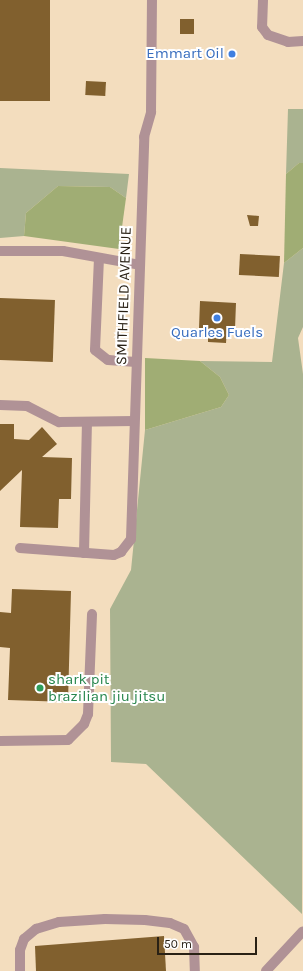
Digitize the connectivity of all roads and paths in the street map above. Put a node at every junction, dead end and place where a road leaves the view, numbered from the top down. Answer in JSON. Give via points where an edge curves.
{"nodes":[{"id":1,"x":152,"y":0,"type":"edge"},
{"id":2,"x":263,"y":0,"type":"edge"},
{"id":3,"x":303,"y":41,"type":"edge"},
{"id":4,"x":0,"y":251,"type":"edge"},
{"id":5,"x":99,"y":258,"type":"junction"},
{"id":6,"x":140,"y":265,"type":"junction"},
{"id":7,"x":136,"y":362,"type":"junction"},
{"id":8,"x":0,"y":405,"type":"edge"},
{"id":9,"x":134,"y":421,"type":"junction"},
{"id":10,"x":87,"y":422,"type":"junction"},
{"id":11,"x":20,"y":548,"type":"dead end"},
{"id":12,"x":84,"y":553,"type":"junction"},
{"id":13,"x":92,"y":614,"type":"dead end"},
{"id":14,"x":0,"y":741,"type":"edge"},
{"id":15,"x":303,"y":931,"type":"edge"},
{"id":16,"x":20,"y":971,"type":"edge"},
{"id":17,"x":195,"y":971,"type":"edge"},
{"id":18,"x":266,"y":971,"type":"edge"}],
"edges":[{"from":1,"to":6,"type":"street","name":"SMITHFIELD AVENUE","via":[[150,112],[144,137]]},
{"from":2,"to":3,"type":"street","via":[[262,27],[268,35],[288,42]]},
{"from":4,"to":5,"type":"street","via":[[63,252]]},
{"from":5,"to":6,"type":"street"},
{"from":5,"to":7,"type":"street","via":[[95,350],[108,360]]},
{"from":6,"to":7,"type":"street","name":"SMITHFIELD AVENUE"},
{"from":7,"to":9,"type":"street","name":"SMITHFIELD AVENUE"},
{"from":8,"to":10,"type":"street","via":[[27,406],[59,422]]},
{"from":9,"to":10,"type":"street"},
{"from":9,"to":12,"type":"street","name":"SMITHFIELD AVENUE","via":[[131,539],[122,552],[114,555]]},
{"from":10,"to":12,"type":"street"},
{"from":11,"to":12,"type":"street","name":"SMITHFIELD AVENUE"},
{"from":13,"to":14,"type":"street","via":[[88,714],[84,724],[68,740]]},
{"from":15,"to":18,"type":"street"},
{"from":16,"to":17,"type":"street","via":[[20,950],[24,938],[36,929],[59,922],[105,919],[170,923],[184,929],[194,947]]}]}
